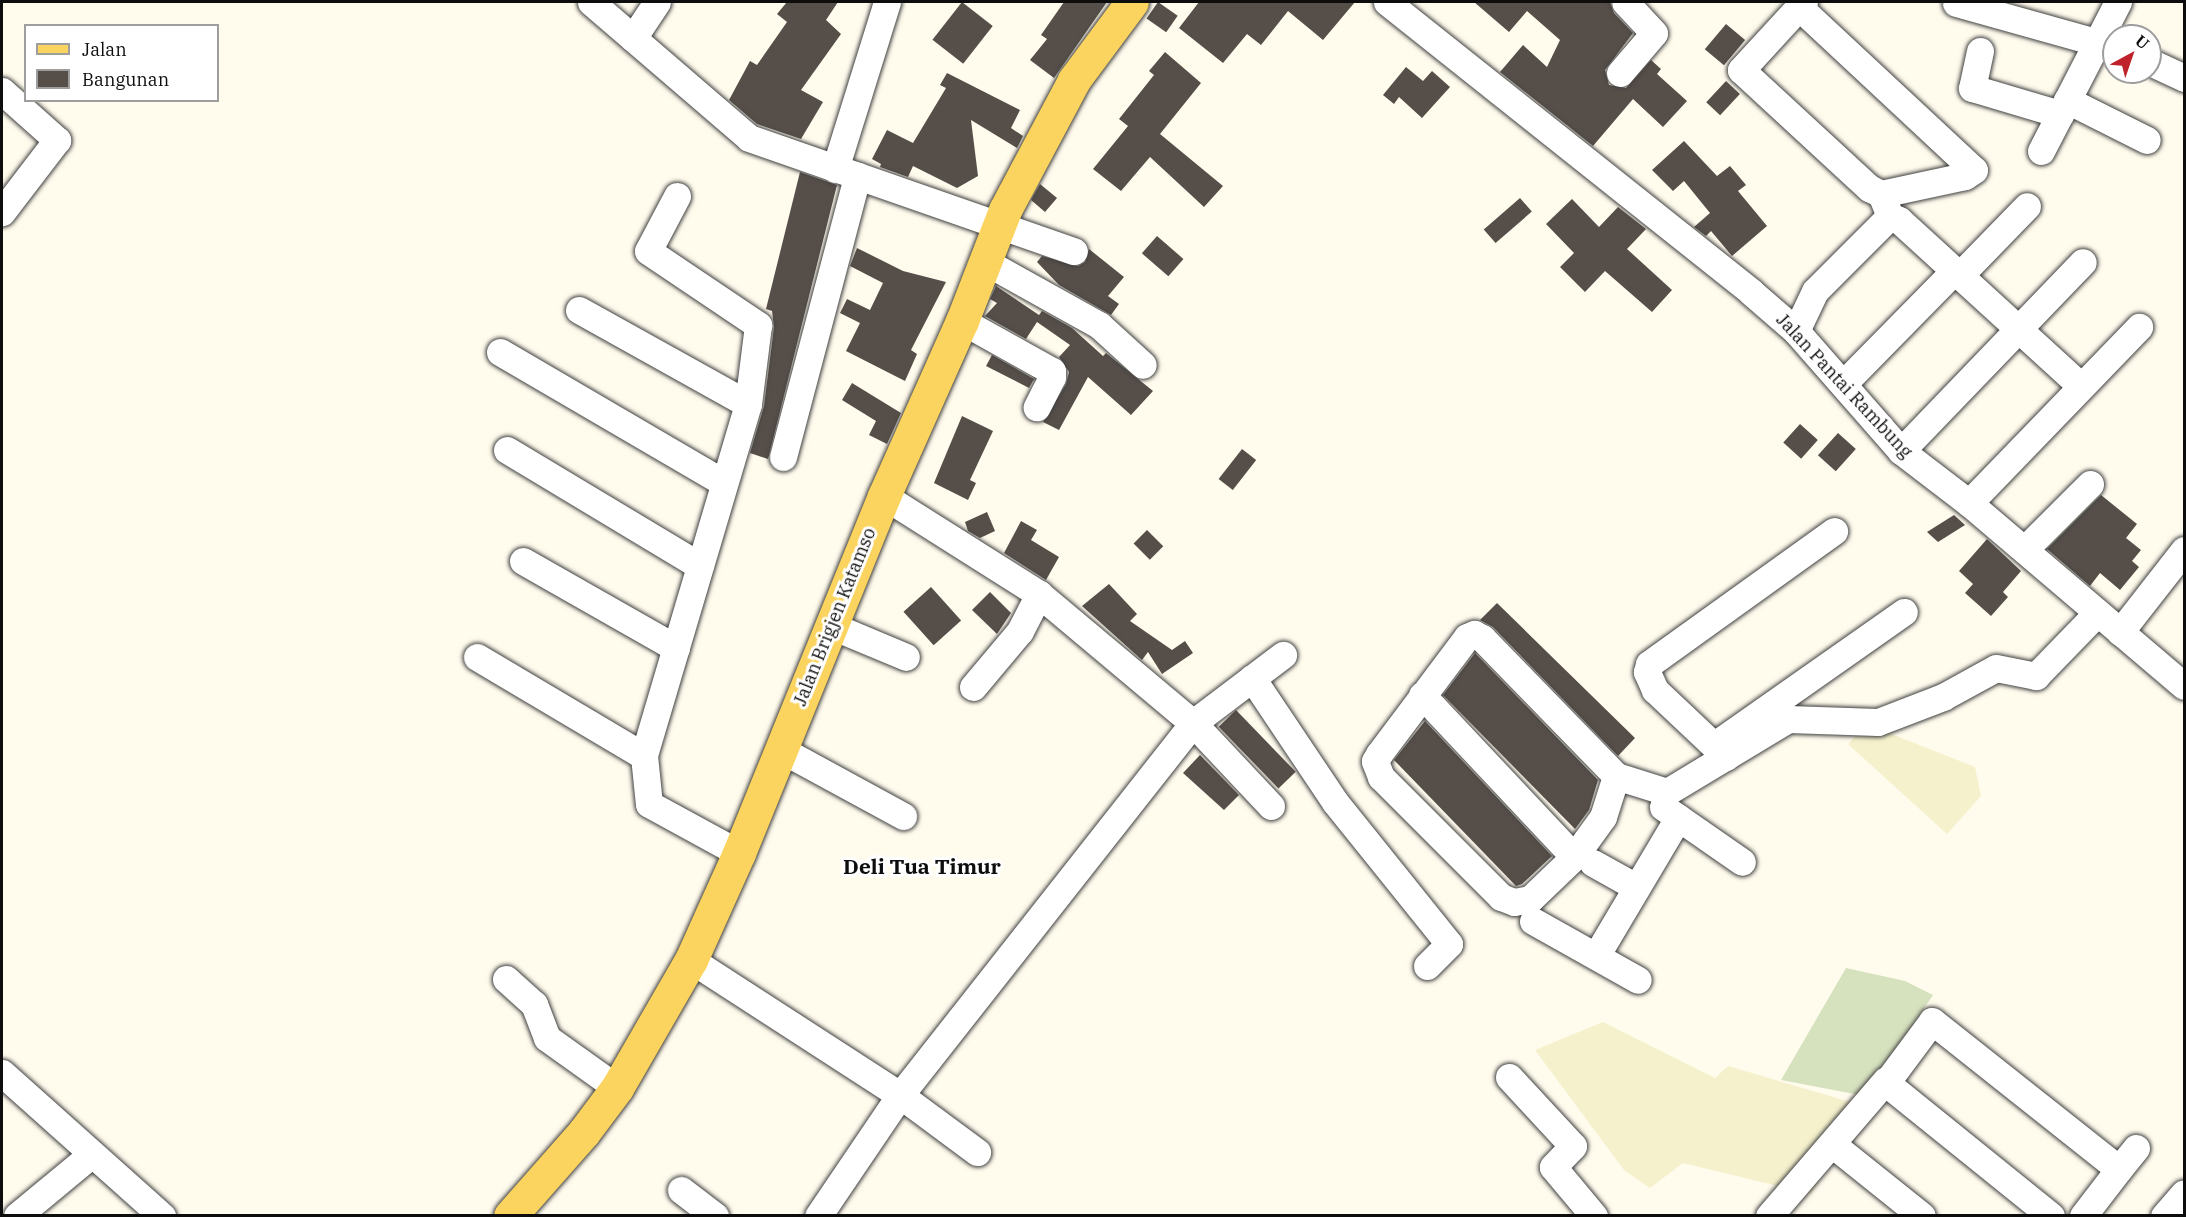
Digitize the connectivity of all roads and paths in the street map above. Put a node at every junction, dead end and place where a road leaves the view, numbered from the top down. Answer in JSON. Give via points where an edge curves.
{"nodes":[{"id":1,"x":591,"y":2,"type":"edge"},
{"id":2,"x":657,"y":2,"type":"edge"},
{"id":3,"x":886,"y":2,"type":"edge"},
{"id":4,"x":1132,"y":2,"type":"edge"},
{"id":5,"x":1387,"y":2,"type":"edge"},
{"id":6,"x":1625,"y":2,"type":"edge"},
{"id":7,"x":2118,"y":2,"type":"edge"},
{"id":8,"x":1956,"y":3,"type":"dead end"},
{"id":9,"x":1801,"y":4,"type":"edge"},
{"id":10,"x":2112,"y":24,"type":"edge"},
{"id":11,"x":633,"y":38,"type":"junction"},
{"id":12,"x":2102,"y":42,"type":"edge"},
{"id":13,"x":2102,"y":50,"type":"edge"},
{"id":14,"x":1980,"y":51,"type":"dead end"},
{"id":15,"x":2162,"y":68,"type":"edge"},
{"id":16,"x":1620,"y":73,"type":"dead end"},
{"id":17,"x":2184,"y":78,"type":"edge"},
{"id":18,"x":2,"y":91,"type":"edge"},
{"id":19,"x":2063,"y":107,"type":"junction"},
{"id":20,"x":2147,"y":140,"type":"dead end"},
{"id":21,"x":2041,"y":151,"type":"dead end"},
{"id":22,"x":846,"y":173,"type":"junction"},
{"id":23,"x":677,"y":196,"type":"dead end"},
{"id":24,"x":1885,"y":205,"type":"junction"},
{"id":25,"x":2027,"y":206,"type":"dead end"},
{"id":26,"x":2,"y":212,"type":"edge"},
{"id":27,"x":999,"y":226,"type":"junction"},
{"id":28,"x":1074,"y":251,"type":"dead end"},
{"id":29,"x":984,"y":261,"type":"junction"},
{"id":30,"x":2084,"y":262,"type":"dead end"},
{"id":31,"x":1957,"y":272,"type":"junction"},
{"id":32,"x":579,"y":310,"type":"dead end"},
{"id":33,"x":962,"y":321,"type":"junction"},
{"id":34,"x":1786,"y":323,"type":"junction"},
{"id":35,"x":2139,"y":327,"type":"dead end"},
{"id":36,"x":2019,"y":331,"type":"junction"},
{"id":37,"x":500,"y":352,"type":"dead end"},
{"id":38,"x":1143,"y":365,"type":"dead end"},
{"id":39,"x":1843,"y":384,"type":"junction"},
{"id":40,"x":2081,"y":386,"type":"junction"},
{"id":41,"x":748,"y":405,"type":"junction"},
{"id":42,"x":1037,"y":407,"type":"dead end"},
{"id":43,"x":507,"y":450,"type":"dead end"},
{"id":44,"x":1901,"y":451,"type":"junction"},
{"id":45,"x":783,"y":457,"type":"dead end"},
{"id":46,"x":724,"y":483,"type":"junction"},
{"id":47,"x":2090,"y":484,"type":"dead end"},
{"id":48,"x":884,"y":496,"type":"junction"},
{"id":49,"x":1969,"y":502,"type":"junction"},
{"id":50,"x":1834,"y":531,"type":"dead end"},
{"id":51,"x":2025,"y":549,"type":"junction"},
{"id":52,"x":2184,"y":550,"type":"edge"},
{"id":53,"x":523,"y":561,"type":"dead end"},
{"id":54,"x":700,"y":566,"type":"junction"},
{"id":55,"x":1038,"y":594,"type":"junction"},
{"id":56,"x":1904,"y":612,"type":"dead end"},
{"id":57,"x":2097,"y":613,"type":"junction"},
{"id":58,"x":832,"y":626,"type":"junction"},
{"id":59,"x":2120,"y":632,"type":"junction"},
{"id":60,"x":676,"y":648,"type":"junction"},
{"id":61,"x":1283,"y":655,"type":"dead end"},
{"id":62,"x":477,"y":657,"type":"dead end"},
{"id":63,"x":906,"y":657,"type":"dead end"},
{"id":64,"x":1252,"y":678,"type":"junction"},
{"id":65,"x":2184,"y":686,"type":"edge"},
{"id":66,"x":973,"y":687,"type":"dead end"},
{"id":67,"x":1422,"y":695,"type":"junction"},
{"id":68,"x":1193,"y":723,"type":"junction"},
{"id":69,"x":782,"y":750,"type":"junction"},
{"id":70,"x":1720,"y":752,"type":"junction"},
{"id":71,"x":644,"y":756,"type":"junction"},
{"id":72,"x":1633,"y":780,"type":"junction"},
{"id":73,"x":1272,"y":806,"type":"dead end"},
{"id":74,"x":903,"y":816,"type":"dead end"},
{"id":75,"x":1678,"y":818,"type":"junction"},
{"id":76,"x":739,"y":853,"type":"junction"},
{"id":77,"x":1583,"y":860,"type":"junction"},
{"id":78,"x":1742,"y":862,"type":"dead end"},
{"id":79,"x":1636,"y":887,"type":"junction"},
{"id":80,"x":1533,"y":921,"type":"dead end"},
{"id":81,"x":1596,"y":956,"type":"junction"},
{"id":82,"x":691,"y":960,"type":"junction"},
{"id":83,"x":1427,"y":966,"type":"dead end"},
{"id":84,"x":506,"y":979,"type":"dead end"},
{"id":85,"x":1638,"y":980,"type":"dead end"},
{"id":86,"x":2,"y":1073,"type":"edge"},
{"id":87,"x":1509,"y":1077,"type":"dead end"},
{"id":88,"x":1886,"y":1080,"type":"junction"},
{"id":89,"x":617,"y":1088,"type":"junction"},
{"id":90,"x":900,"y":1095,"type":"junction"},
{"id":91,"x":1832,"y":1144,"type":"junction"},
{"id":92,"x":2136,"y":1148,"type":"dead end"},
{"id":93,"x":977,"y":1152,"type":"dead end"},
{"id":94,"x":92,"y":1154,"type":"junction"},
{"id":95,"x":2119,"y":1170,"type":"junction"},
{"id":96,"x":681,"y":1190,"type":"dead end"},
{"id":97,"x":2184,"y":1193,"type":"edge"},
{"id":98,"x":1781,"y":1212,"type":"edge"},
{"id":99,"x":17,"y":1215,"type":"edge"},
{"id":100,"x":162,"y":1215,"type":"edge"},
{"id":101,"x":510,"y":1215,"type":"edge"},
{"id":102,"x":715,"y":1215,"type":"edge"},
{"id":103,"x":818,"y":1215,"type":"edge"},
{"id":104,"x":1594,"y":1215,"type":"edge"},
{"id":105,"x":1922,"y":1215,"type":"edge"},
{"id":106,"x":2051,"y":1215,"type":"edge"},
{"id":107,"x":2083,"y":1215,"type":"edge"},
{"id":108,"x":2164,"y":1215,"type":"edge"}],
"edges":[{"from":1,"to":11,"type":"street"},
{"from":2,"to":11,"type":"street"},
{"from":3,"to":22,"type":"street"},
{"from":4,"to":27,"type":"main road","name":"Jalan Brigjen Katamso","via":[[1074,80],[1025,168]]},
{"from":5,"to":34,"type":"street","name":"Jalan Pantai Rambung"},
{"from":6,"to":16,"type":"street","via":[[1654,33]]},
{"from":7,"to":10,"type":"street"},
{"from":8,"to":12,"type":"street"},
{"from":9,"to":24,"type":"street","via":[[1741,70]]},
{"from":9,"to":24,"type":"street","via":[[1974,170]]},
{"from":11,"to":22,"type":"street","via":[[736,130],[764,146]]},
{"from":13,"to":19,"type":"street"},
{"from":14,"to":19,"type":"street","via":[[1972,88]]},
{"from":15,"to":17,"type":"street"},
{"from":18,"to":26,"type":"street","via":[[57,140]]},
{"from":19,"to":20,"type":"street"},
{"from":19,"to":21,"type":"street"},
{"from":22,"to":27,"type":"street"},
{"from":22,"to":45,"type":"street"},
{"from":23,"to":41,"type":"street","via":[[648,251],[758,325]]},
{"from":24,"to":31,"type":"street"},
{"from":24,"to":34,"type":"street"},
{"from":25,"to":31,"type":"street"},
{"from":27,"to":28,"type":"street"},
{"from":27,"to":29,"type":"main road","name":"Jalan Brigjen Katamso"},
{"from":29,"to":33,"type":"main road","name":"Jalan Brigjen Katamso"},
{"from":29,"to":38,"type":"street","via":[[1100,325]]},
{"from":30,"to":36,"type":"street"},
{"from":31,"to":36,"type":"street"},
{"from":31,"to":39,"type":"street"},
{"from":32,"to":41,"type":"street"},
{"from":33,"to":42,"type":"street","via":[[1052,371]]},
{"from":33,"to":48,"type":"main road","name":"Jalan Brigjen Katamso"},
{"from":34,"to":39,"type":"street","name":"Jalan Pantai Rambung"},
{"from":35,"to":40,"type":"street"},
{"from":36,"to":40,"type":"street"},
{"from":36,"to":44,"type":"street"},
{"from":37,"to":46,"type":"street"},
{"from":39,"to":44,"type":"street","name":"Jalan Pantai Rambung"},
{"from":40,"to":49,"type":"street"},
{"from":41,"to":46,"type":"street"},
{"from":43,"to":54,"type":"street"},
{"from":44,"to":49,"type":"street","name":"Jalan Pantai Rambung"},
{"from":46,"to":54,"type":"street"},
{"from":47,"to":51,"type":"street"},
{"from":48,"to":55,"type":"street"},
{"from":48,"to":58,"type":"main road","name":"Jalan Brigjen Katamso"},
{"from":49,"to":51,"type":"street","name":"Jalan Pantai Rambung"},
{"from":50,"to":70,"type":"street","via":[[1648,664],[1647,672],[1655,690]]},
{"from":51,"to":57,"type":"street","name":"Jalan Pantai Rambung"},
{"from":52,"to":59,"type":"street"},
{"from":53,"to":60,"type":"street"},
{"from":54,"to":60,"type":"street"},
{"from":55,"to":66,"type":"street","via":[[1020,632]]},
{"from":55,"to":68,"type":"street"},
{"from":56,"to":70,"type":"street"},
{"from":57,"to":59,"type":"street","name":"Jalan Pantai Rambung"},
{"from":57,"to":70,"type":"street","via":[[2036,676],[1996,668],[1943,697],[1878,722],[1788,719]]},
{"from":58,"to":63,"type":"street"},
{"from":58,"to":69,"type":"main road","name":"Jalan Brigjen Katamso"},
{"from":59,"to":65,"type":"street","name":"Jalan Pantai Rambung"},
{"from":60,"to":71,"type":"street"},
{"from":61,"to":64,"type":"street"},
{"from":62,"to":71,"type":"street"},
{"from":64,"to":68,"type":"street"},
{"from":64,"to":83,"type":"street","via":[[1335,802],[1449,944]]},
{"from":67,"to":72,"type":"street","via":[[1457,648],[1474,634]]},
{"from":67,"to":77,"type":"street"},
{"from":67,"to":77,"type":"street","via":[[1375,761],[1388,785],[1501,897],[1514,902],[1530,899]]},
{"from":68,"to":73,"type":"street"},
{"from":68,"to":90,"type":"street"},
{"from":69,"to":74,"type":"street"},
{"from":69,"to":76,"type":"main road","name":"Jalan Brigjen Katamso"},
{"from":70,"to":72,"type":"street","via":[[1674,790]]},
{"from":71,"to":76,"type":"street","via":[[650,804]]},
{"from":72,"to":75,"type":"street","via":[[1653,801]]},
{"from":72,"to":77,"type":"street","via":[[1604,817]]},
{"from":75,"to":78,"type":"street"},
{"from":75,"to":79,"type":"street"},
{"from":76,"to":82,"type":"main road","name":"Jalan Brigjen Katamso"},
{"from":77,"to":79,"type":"street"},
{"from":79,"to":81,"type":"street"},
{"from":80,"to":81,"type":"street"},
{"from":81,"to":85,"type":"street"},
{"from":82,"to":89,"type":"main road","name":"Jalan Brigjen Katamso"},
{"from":82,"to":90,"type":"street"},
{"from":84,"to":89,"type":"street","via":[[530,998],[547,1038]]},
{"from":86,"to":94,"type":"street"},
{"from":87,"to":104,"type":"street","via":[[1573,1146],[1553,1167]]},
{"from":88,"to":91,"type":"street"},
{"from":88,"to":95,"type":"street","via":[[1932,1021]]},
{"from":88,"to":106,"type":"street","via":[[1888,1086]]},
{"from":89,"to":101,"type":"main road","name":"Jalan Brigjen Katamso","via":[[584,1132]]},
{"from":90,"to":93,"type":"street"},
{"from":90,"to":103,"type":"street"},
{"from":91,"to":98,"type":"street"},
{"from":91,"to":105,"type":"street"},
{"from":92,"to":95,"type":"street"},
{"from":94,"to":99,"type":"street"},
{"from":94,"to":100,"type":"street"},
{"from":95,"to":107,"type":"street"},
{"from":96,"to":102,"type":"street"},
{"from":97,"to":108,"type":"street"}]}
